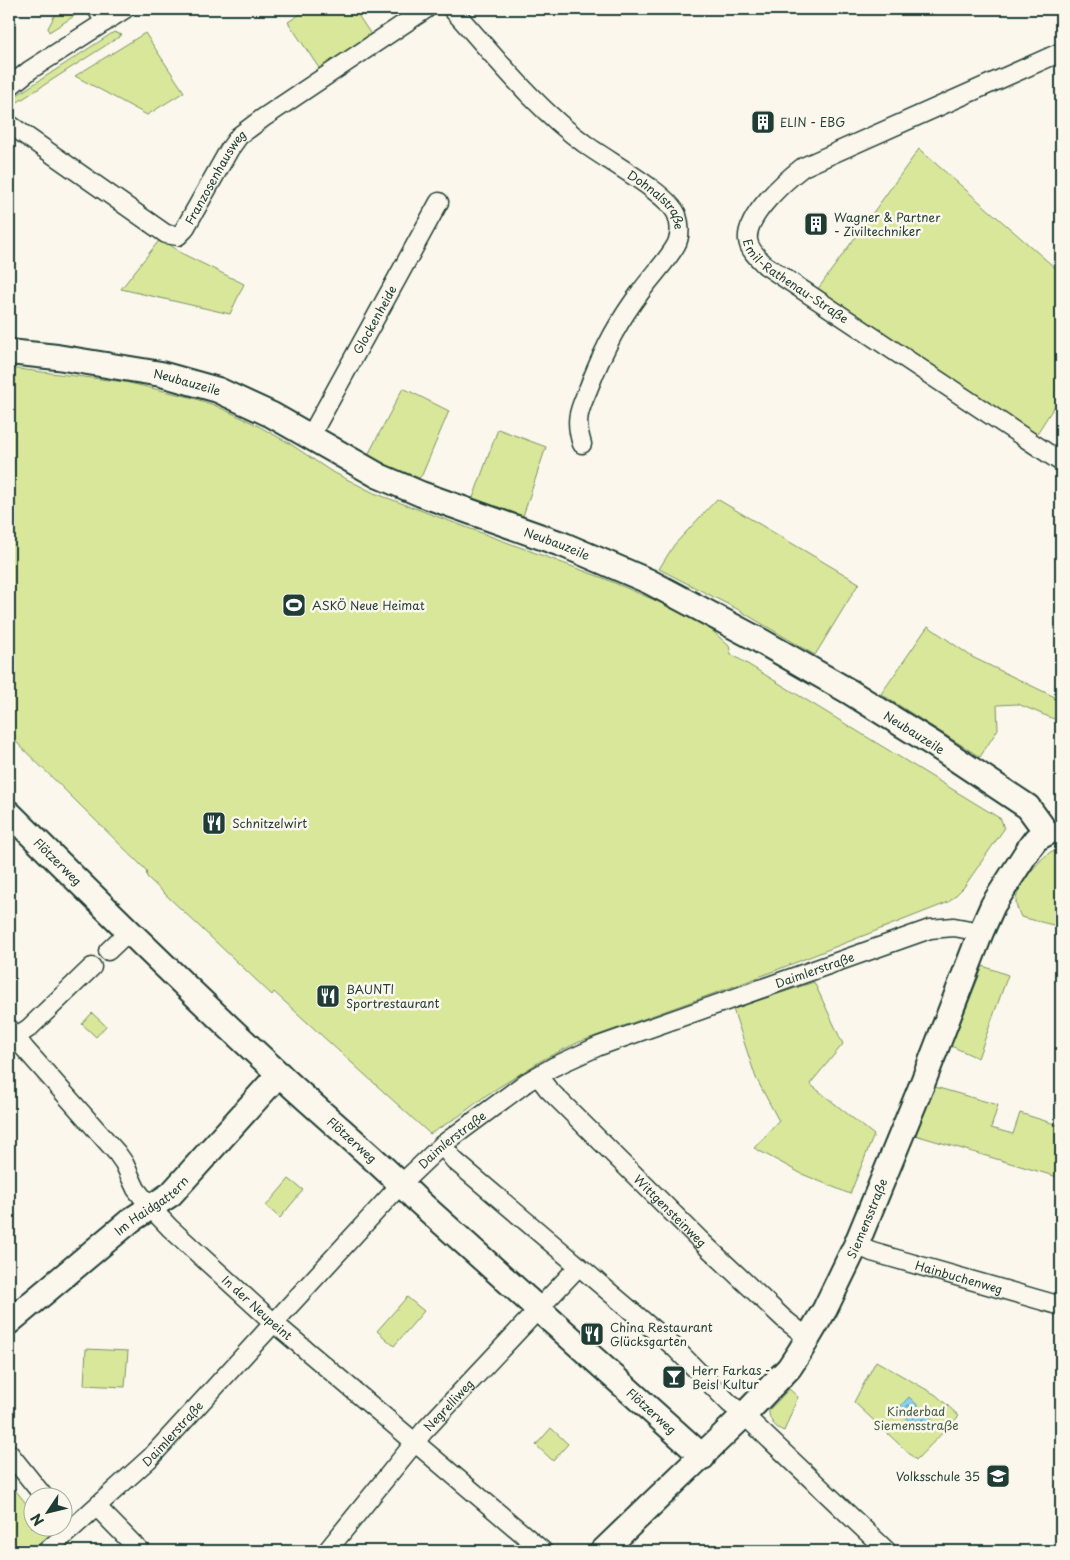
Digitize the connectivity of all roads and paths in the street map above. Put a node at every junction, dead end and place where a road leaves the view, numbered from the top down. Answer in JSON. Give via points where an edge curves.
{"nodes":[{"id":1,"x":125,"y":9,"type":"edge"},
{"id":2,"x":426,"y":9,"type":"edge"},
{"id":3,"x":452,"y":9,"type":"edge"},
{"id":4,"x":101,"y":15,"type":"edge"},
{"id":5,"x":1061,"y":52,"type":"edge"},
{"id":6,"x":9,"y":87,"type":"edge"},
{"id":7,"x":9,"y":124,"type":"edge"},
{"id":8,"x":439,"y":202,"type":"dead end"},
{"id":9,"x":9,"y":352,"type":"edge"},
{"id":10,"x":310,"y":437,"type":"junction"},
{"id":11,"x":582,"y":444,"type":"dead end"},
{"id":12,"x":1061,"y":462,"type":"edge"},
{"id":13,"x":9,"y":813,"type":"edge"},
{"id":14,"x":1054,"y":834,"type":"edge"},
{"id":15,"x":129,"y":931,"type":"junction"},
{"id":16,"x":981,"y":932,"type":"junction"},
{"id":17,"x":108,"y":952,"type":"dead end"},
{"id":18,"x":92,"y":967,"type":"dead end"},
{"id":19,"x":11,"y":1036,"type":"edge"},
{"id":20,"x":279,"y":1074,"type":"junction"},
{"id":21,"x":538,"y":1076,"type":"junction"},
{"id":22,"x":442,"y":1144,"type":"junction"},
{"id":23,"x":401,"y":1184,"type":"junction"},
{"id":24,"x":150,"y":1207,"type":"junction"},
{"id":25,"x":856,"y":1245,"type":"junction"},
{"id":26,"x":578,"y":1267,"type":"junction"},
{"id":27,"x":1061,"y":1306,"type":"edge"},
{"id":28,"x":540,"y":1309,"type":"junction"},
{"id":29,"x":9,"y":1322,"type":"edge"},
{"id":30,"x":274,"y":1323,"type":"junction"},
{"id":31,"x":808,"y":1338,"type":"junction"},
{"id":32,"x":744,"y":1415,"type":"junction"},
{"id":33,"x":415,"y":1442,"type":"junction"},
{"id":34,"x":9,"y":1453,"type":"edge"},
{"id":35,"x":703,"y":1456,"type":"junction"},
{"id":36,"x":37,"y":1488,"type":"edge"},
{"id":37,"x":97,"y":1507,"type":"junction"},
{"id":38,"x":72,"y":1522,"type":"edge"},
{"id":39,"x":57,"y":1538,"type":"edge"},
{"id":40,"x":47,"y":1551,"type":"edge"},
{"id":41,"x":140,"y":1551,"type":"edge"},
{"id":42,"x":327,"y":1551,"type":"edge"},
{"id":43,"x":543,"y":1551,"type":"edge"},
{"id":44,"x":603,"y":1551,"type":"edge"},
{"id":45,"x":887,"y":1551,"type":"edge"}],
"edges":[{"from":1,"to":4,"type":"street"},
{"from":2,"to":7,"type":"street","name":"Franzosenhausweg","via":[[239,136],[178,236],[166,234]]},
{"from":3,"to":11,"type":"street","name":"Dohnalstraße","via":[[563,128],[656,193],[674,209],[680,224],[677,244],[610,337],[577,417]]},
{"from":4,"to":6,"type":"street"},
{"from":5,"to":12,"type":"street","name":"Emil-Rathenau-Straße","via":[[803,167],[771,194],[754,219],[748,239],[751,248],[765,264]]},
{"from":8,"to":10,"type":"street","name":"Glockenheide"},
{"from":9,"to":10,"type":"street","name":"Neubauzeile","via":[[119,366],[196,382],[237,397]]},
{"from":10,"to":14,"type":"street","name":"Neubauzeile","via":[[379,476],[564,545],[697,606],[850,692],[935,745],[1028,807]]},
{"from":13,"to":15,"type":"street","name":"Flötzerweg"},
{"from":14,"to":16,"type":"street","name":"Siemensstraße","via":[[1036,839],[1027,851],[993,905]]},
{"from":15,"to":17,"type":"street"},
{"from":15,"to":20,"type":"street","name":"Flötzerweg"},
{"from":16,"to":21,"type":"street","name":"Daimlerstraße","via":[[954,927],[930,929],[598,1046]]},
{"from":16,"to":25,"type":"street","name":"Siemensstraße"},
{"from":18,"to":19,"type":"street","via":[[29,1028]]},
{"from":19,"to":24,"type":"street","name":"In der Neupeint","via":[[117,1153],[136,1189]]},
{"from":20,"to":23,"type":"street","name":"Flötzerweg"},
{"from":20,"to":24,"type":"street","name":"Im Haidgattern","via":[[171,1194]]},
{"from":21,"to":22,"type":"street","name":"Daimlerstraße"},
{"from":21,"to":31,"type":"street","name":"Wittgensteinweg","via":[[700,1239]]},
{"from":22,"to":23,"type":"street","name":"Daimlerstraße"},
{"from":22,"to":26,"type":"street","via":[[455,1161]]},
{"from":23,"to":28,"type":"street","name":"Flötzerweg"},
{"from":23,"to":30,"type":"street","name":"Daimlerstraße"},
{"from":24,"to":29,"type":"street","name":"Im Haidgattern"},
{"from":24,"to":30,"type":"street","name":"In der Neupeint"},
{"from":25,"to":27,"type":"street","name":"Hainbuchenweg"},
{"from":25,"to":31,"type":"street","name":"Siemensstraße"},
{"from":26,"to":28,"type":"street","name":"Negrelliweg"},
{"from":26,"to":32,"type":"street","via":[[674,1347]]},
{"from":28,"to":33,"type":"street","name":"Negrelliweg"},
{"from":28,"to":35,"type":"street","name":"Flötzerweg"},
{"from":30,"to":33,"type":"street","name":"In der Neupeint"},
{"from":30,"to":37,"type":"street","name":"Daimlerstraße","via":[[150,1458]]},
{"from":31,"to":32,"type":"street","name":"Siemensstraße","via":[[789,1368]]},
{"from":32,"to":35,"type":"street","name":"Siemensstraße"},
{"from":32,"to":45,"type":"street"},
{"from":33,"to":42,"type":"street","name":"Negrelliweg"},
{"from":33,"to":43,"type":"street","name":"In der Neupeint"},
{"from":34,"to":36,"type":"street"},
{"from":35,"to":44,"type":"street","name":"Siemensstraße"},
{"from":37,"to":38,"type":"street","name":"Daimlerstraße"},
{"from":37,"to":41,"type":"street"},
{"from":39,"to":40,"type":"street","name":"Daimlerstraße"}]}
